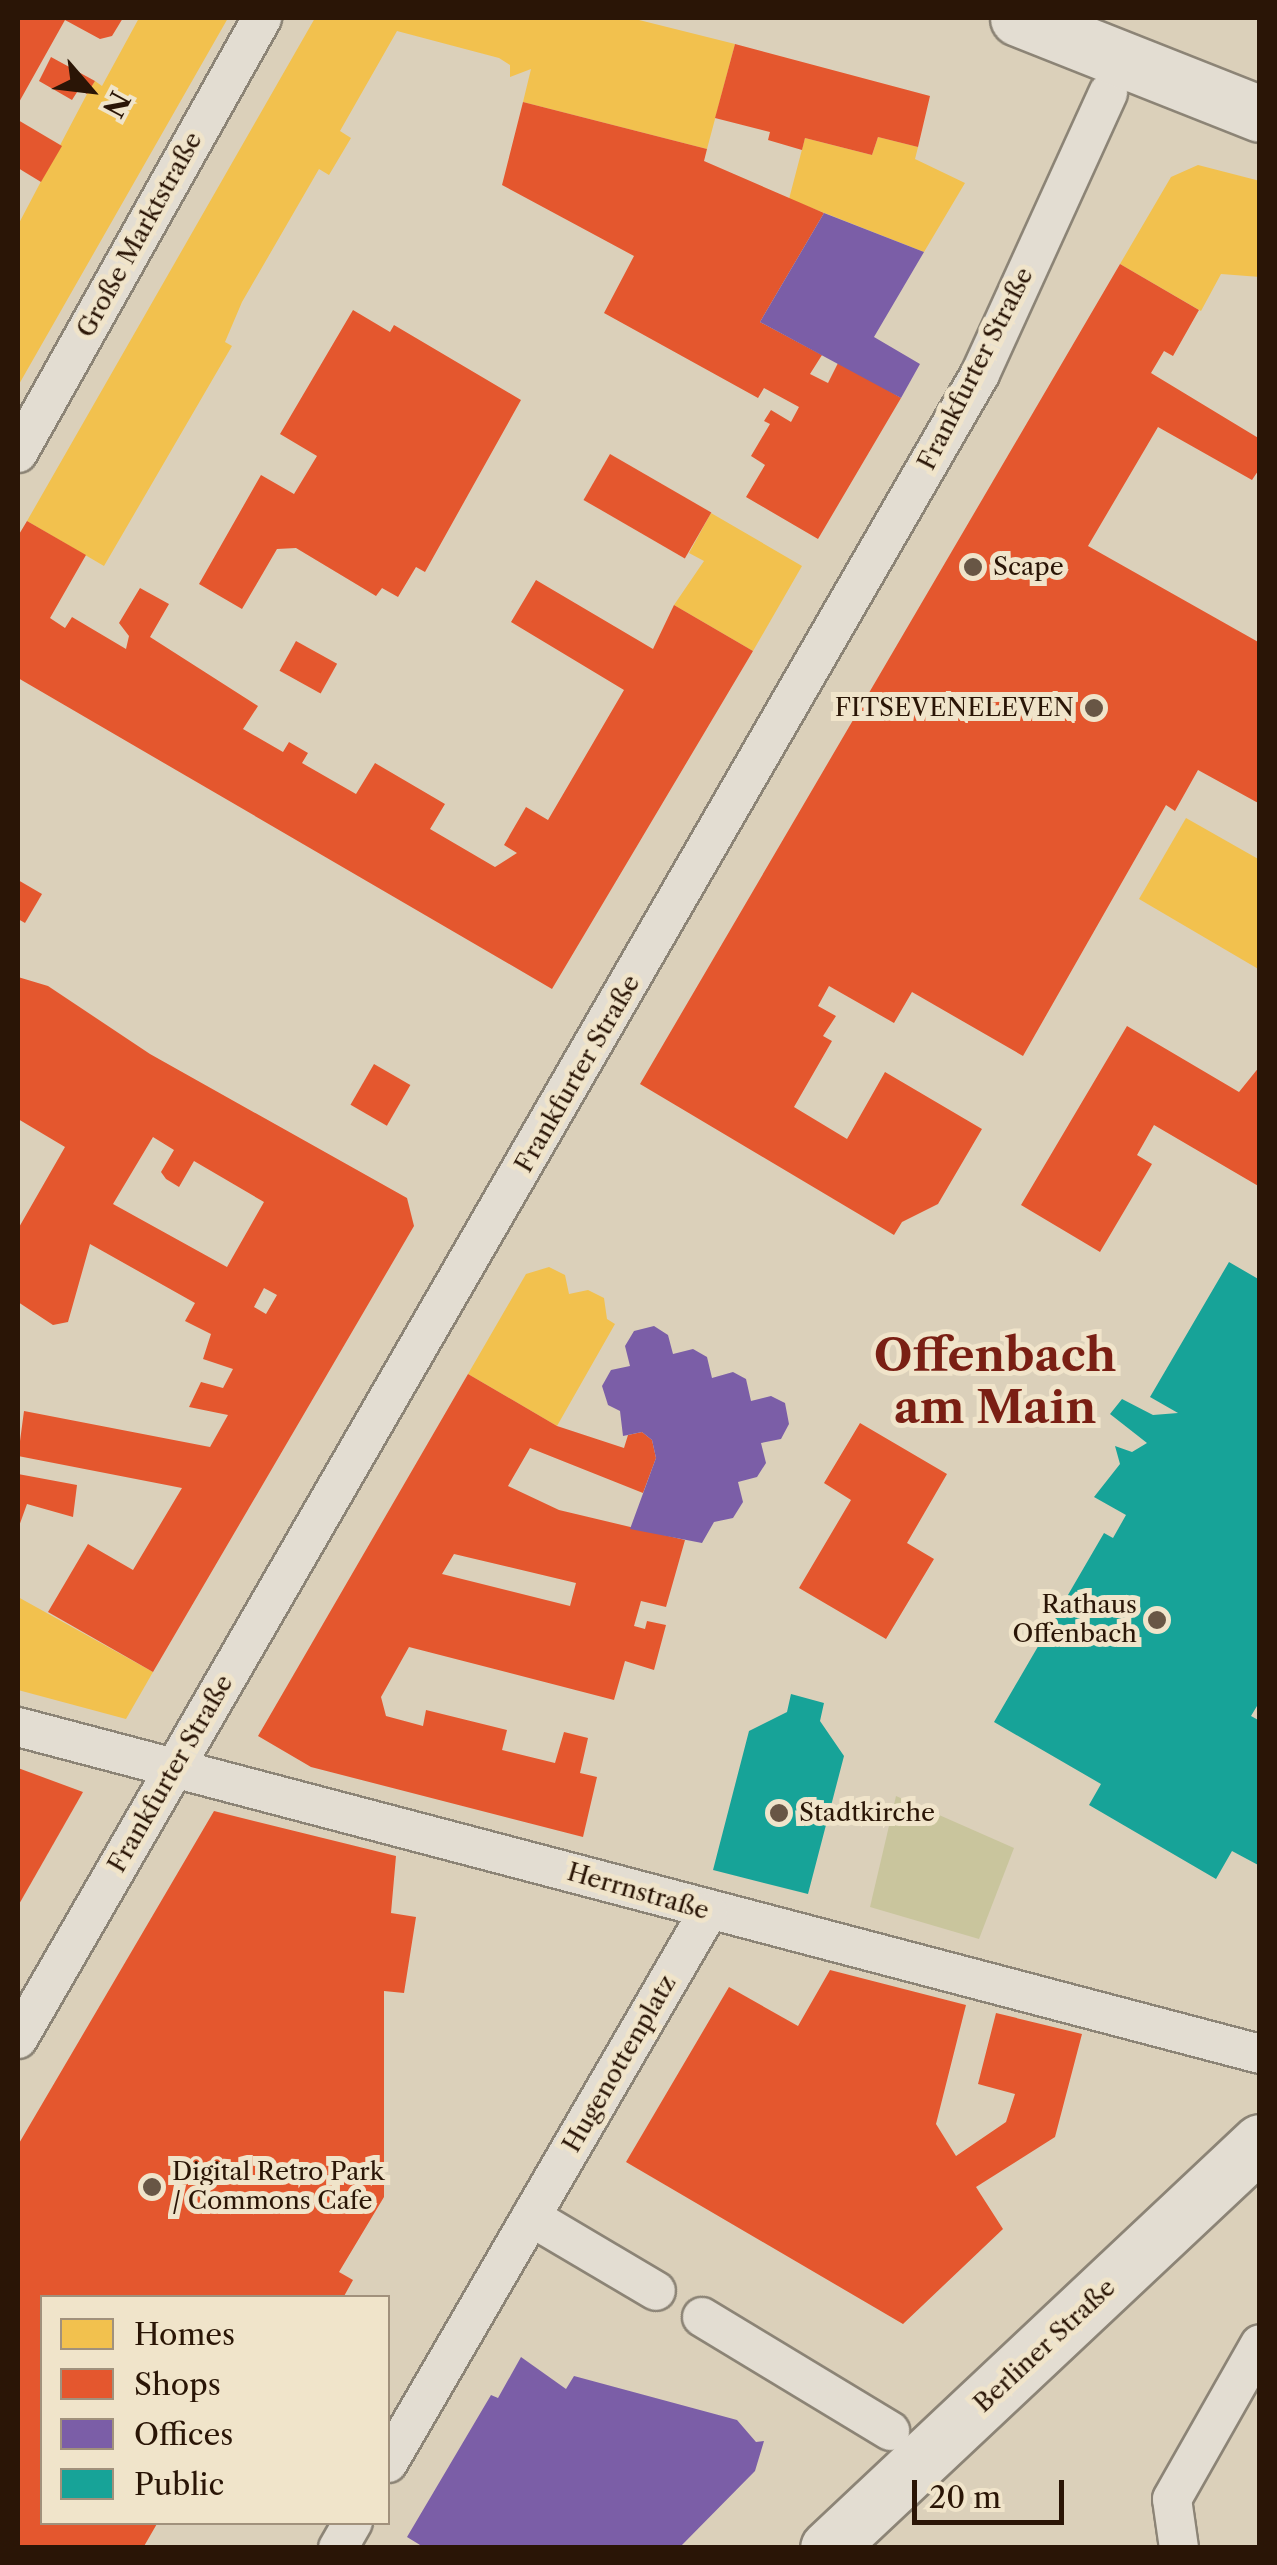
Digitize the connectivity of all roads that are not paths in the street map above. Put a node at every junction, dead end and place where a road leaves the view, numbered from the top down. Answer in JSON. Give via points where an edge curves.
{"nodes":[{"id":1,"x":262,"y":18,"type":"edge"},
{"id":2,"x":1018,"y":18,"type":"edge"},
{"id":3,"x":1119,"y":57,"type":"edge"},
{"id":4,"x":1260,"y":114,"type":"edge"},
{"id":5,"x":18,"y":453,"type":"edge"},
{"id":6,"x":18,"y":1727,"type":"edge"},
{"id":7,"x":175,"y":1767,"type":"junction"},
{"id":8,"x":708,"y":1912,"type":"junction"},
{"id":9,"x":18,"y":2039,"type":"edge"},
{"id":10,"x":1260,"y":2054,"type":"edge"},
{"id":11,"x":1260,"y":2142,"type":"edge"},
{"id":12,"x":531,"y":2216,"type":"junction"},
{"id":13,"x":656,"y":2291,"type":"dead end"},
{"id":14,"x":702,"y":2318,"type":"dead end"},
{"id":15,"x":1260,"y":2344,"type":"edge"},
{"id":16,"x":890,"y":2431,"type":"dead end"},
{"id":17,"x":390,"y":2459,"type":"edge"},
{"id":18,"x":350,"y":2525,"type":"edge"},
{"id":19,"x":338,"y":2548,"type":"edge"},
{"id":20,"x":828,"y":2548,"type":"edge"},
{"id":21,"x":1178,"y":2548,"type":"edge"}],
"edges":[{"from":1,"to":5,"type":"street","name":"Große Marktstraße"},
{"from":2,"to":3,"type":"main road"},
{"from":3,"to":4,"type":"main road"},
{"from":3,"to":7,"type":"street","name":"Frankfurter Straße","via":[[980,374]]},
{"from":6,"to":7,"type":"street","name":"Herrnstraße"},
{"from":7,"to":8,"type":"street","name":"Herrnstraße"},
{"from":7,"to":9,"type":"street","name":"Frankfurter Straße"},
{"from":8,"to":10,"type":"street","name":"Herrnstraße"},
{"from":8,"to":12,"type":"street","name":"Hugenottenplatz"},
{"from":11,"to":20,"type":"main road","name":"Berliner Straße"},
{"from":12,"to":13,"type":"street"},
{"from":12,"to":17,"type":"street","name":"Hugenottenplatz"},
{"from":14,"to":16,"type":"street"},
{"from":15,"to":21,"type":"street","via":[[1172,2499]]},
{"from":18,"to":19,"type":"street"}]}
